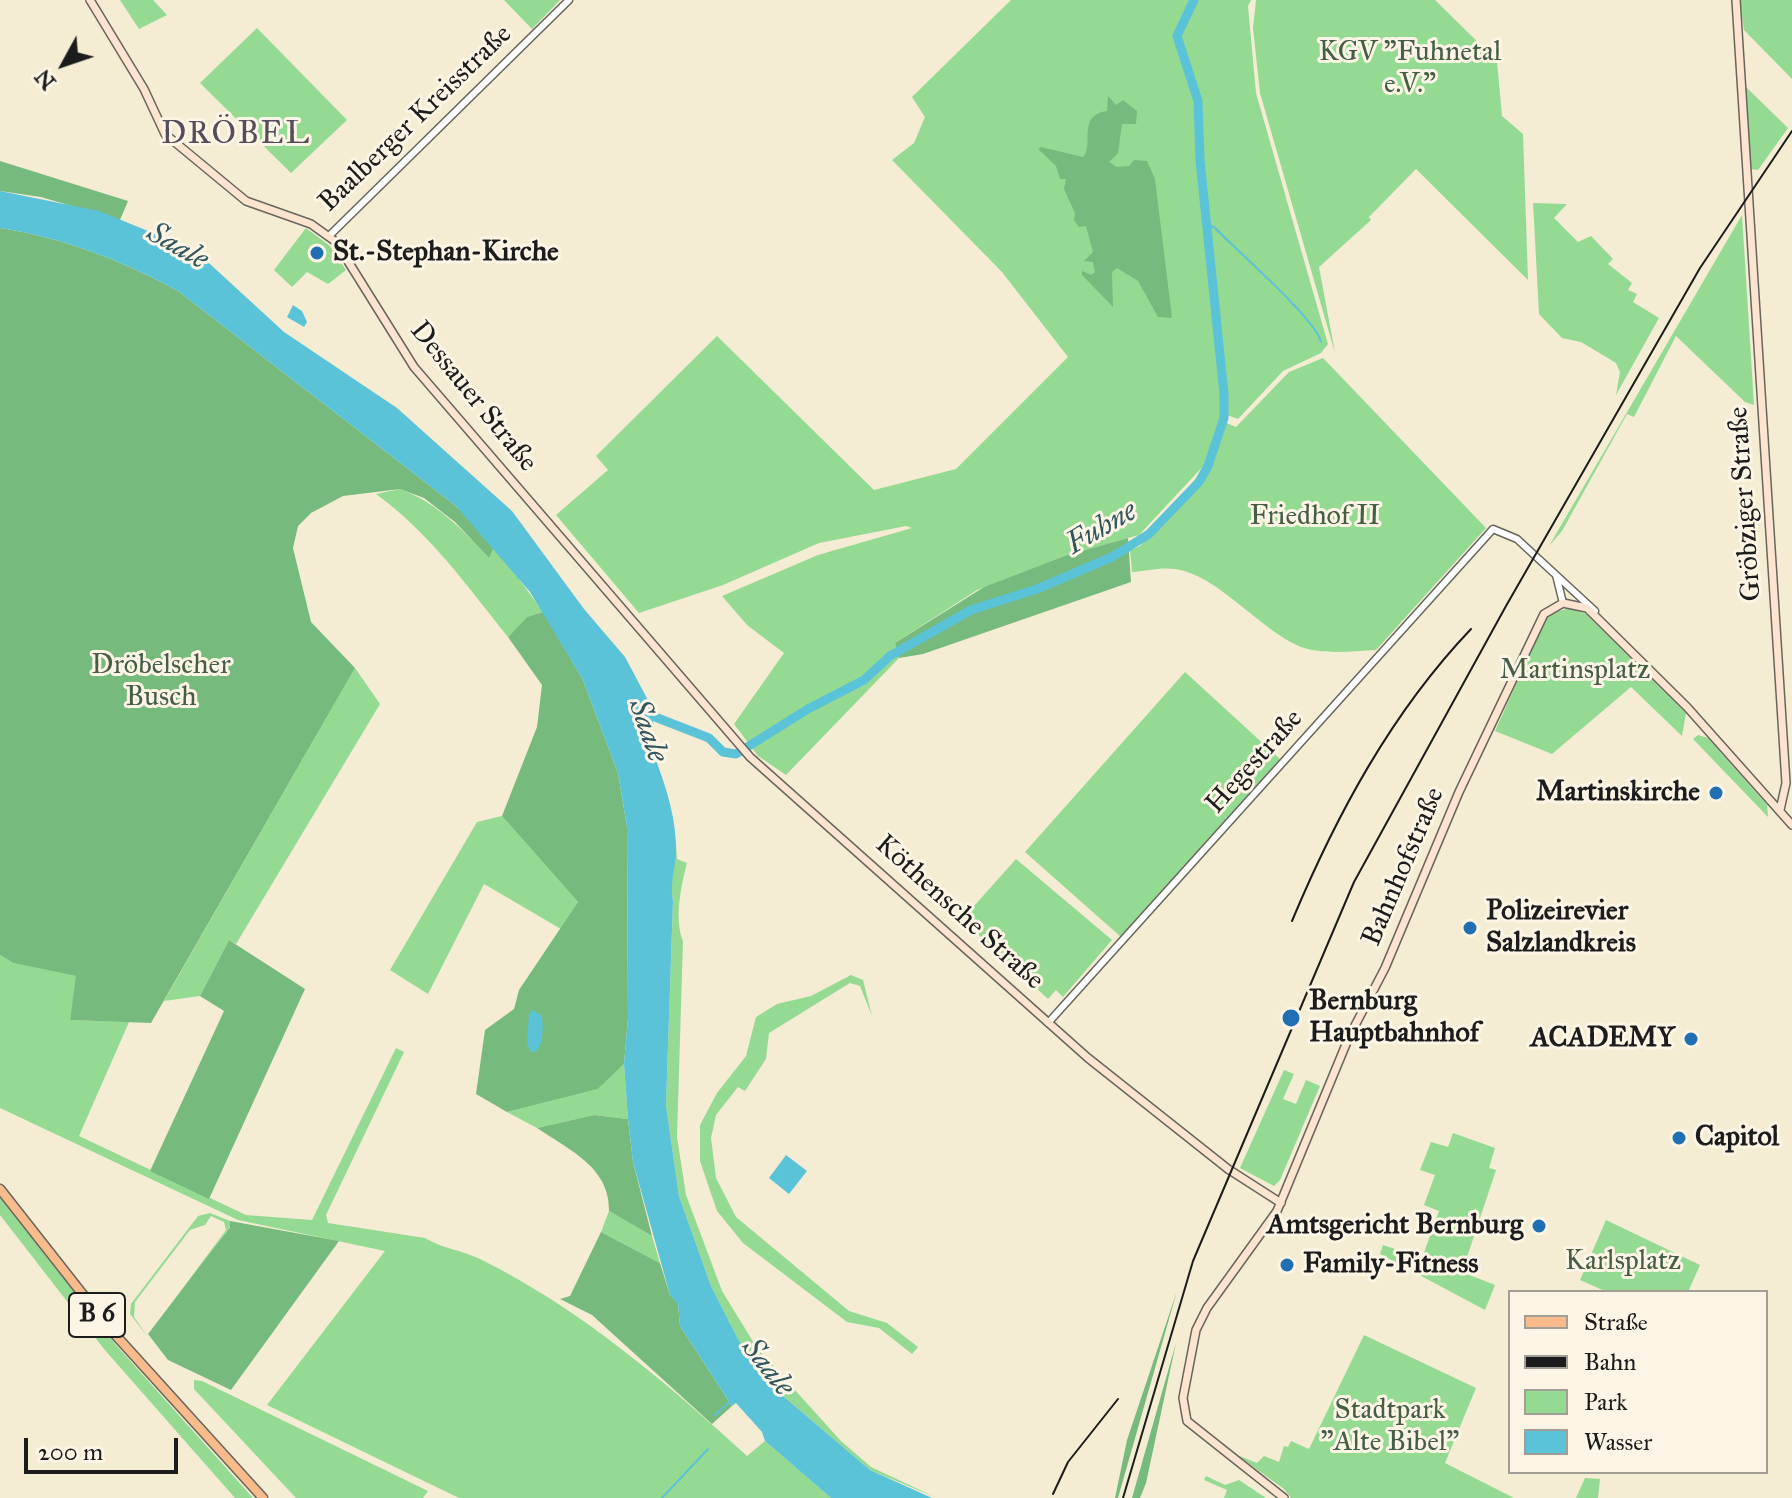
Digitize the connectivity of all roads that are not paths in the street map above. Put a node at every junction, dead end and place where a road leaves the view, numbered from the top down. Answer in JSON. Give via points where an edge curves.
{"nodes":[{"id":1,"x":90,"y":0,"type":"edge"},
{"id":2,"x":569,"y":0,"type":"edge"},
{"id":3,"x":1736,"y":0,"type":"edge"},
{"id":4,"x":329,"y":236,"type":"junction"},
{"id":5,"x":1554,"y":572,"type":"junction"},
{"id":6,"x":1563,"y":603,"type":"junction"},
{"id":7,"x":637,"y":624,"type":"joint"},
{"id":8,"x":1617,"y":637,"type":"junction"},
{"id":9,"x":1780,"y":810,"type":"junction"},
{"id":10,"x":1792,"y":825,"type":"edge"},
{"id":11,"x":1048,"y":1023,"type":"junction"},
{"id":12,"x":0,"y":1189,"type":"edge"},
{"id":13,"x":1281,"y":1203,"type":"junction"},
{"id":14,"x":263,"y":1498,"type":"edge"},
{"id":15,"x":1284,"y":1498,"type":"edge"}],
"edges":[{"from":1,"to":4,"type":"main road","name":"Dessauer Straße","via":[[169,139],[246,201],[311,224]]},
{"from":2,"to":4,"type":"street","name":"Baalberger Kreisstraße"},
{"from":3,"to":9,"type":"main road","name":"Gröbziger Straße","via":[[1786,783]]},
{"from":4,"to":7,"type":"main road","name":"Dessauer Straße","via":[[352,263],[414,367]]},
{"from":5,"to":6,"type":"street"},
{"from":5,"to":8,"type":"street"},
{"from":5,"to":11,"type":"street","name":"Hegestraße","via":[[1514,536],[1493,529]]},
{"from":6,"to":8,"type":"main road","via":[[1587,608]]},
{"from":6,"to":13,"type":"main road","name":"Bahnhofstraße","via":[[1541,618],[1520,661],[1396,944],[1349,1037]]},
{"from":7,"to":11,"type":"main road","name":"Köthensche Straße","via":[[750,757]]},
{"from":8,"to":9,"type":"main road"},
{"from":9,"to":10,"type":"main road"},
{"from":11,"to":13,"type":"main road","name":"Köthensche Straße","via":[[1220,1163]]},
{"from":12,"to":14,"type":"main road","number":"B 6","via":[[100,1317]]},
{"from":13,"to":15,"type":"main road","name":"Bahnhofstraße","via":[[1200,1320],[1182,1403],[1194,1429]]}]}
